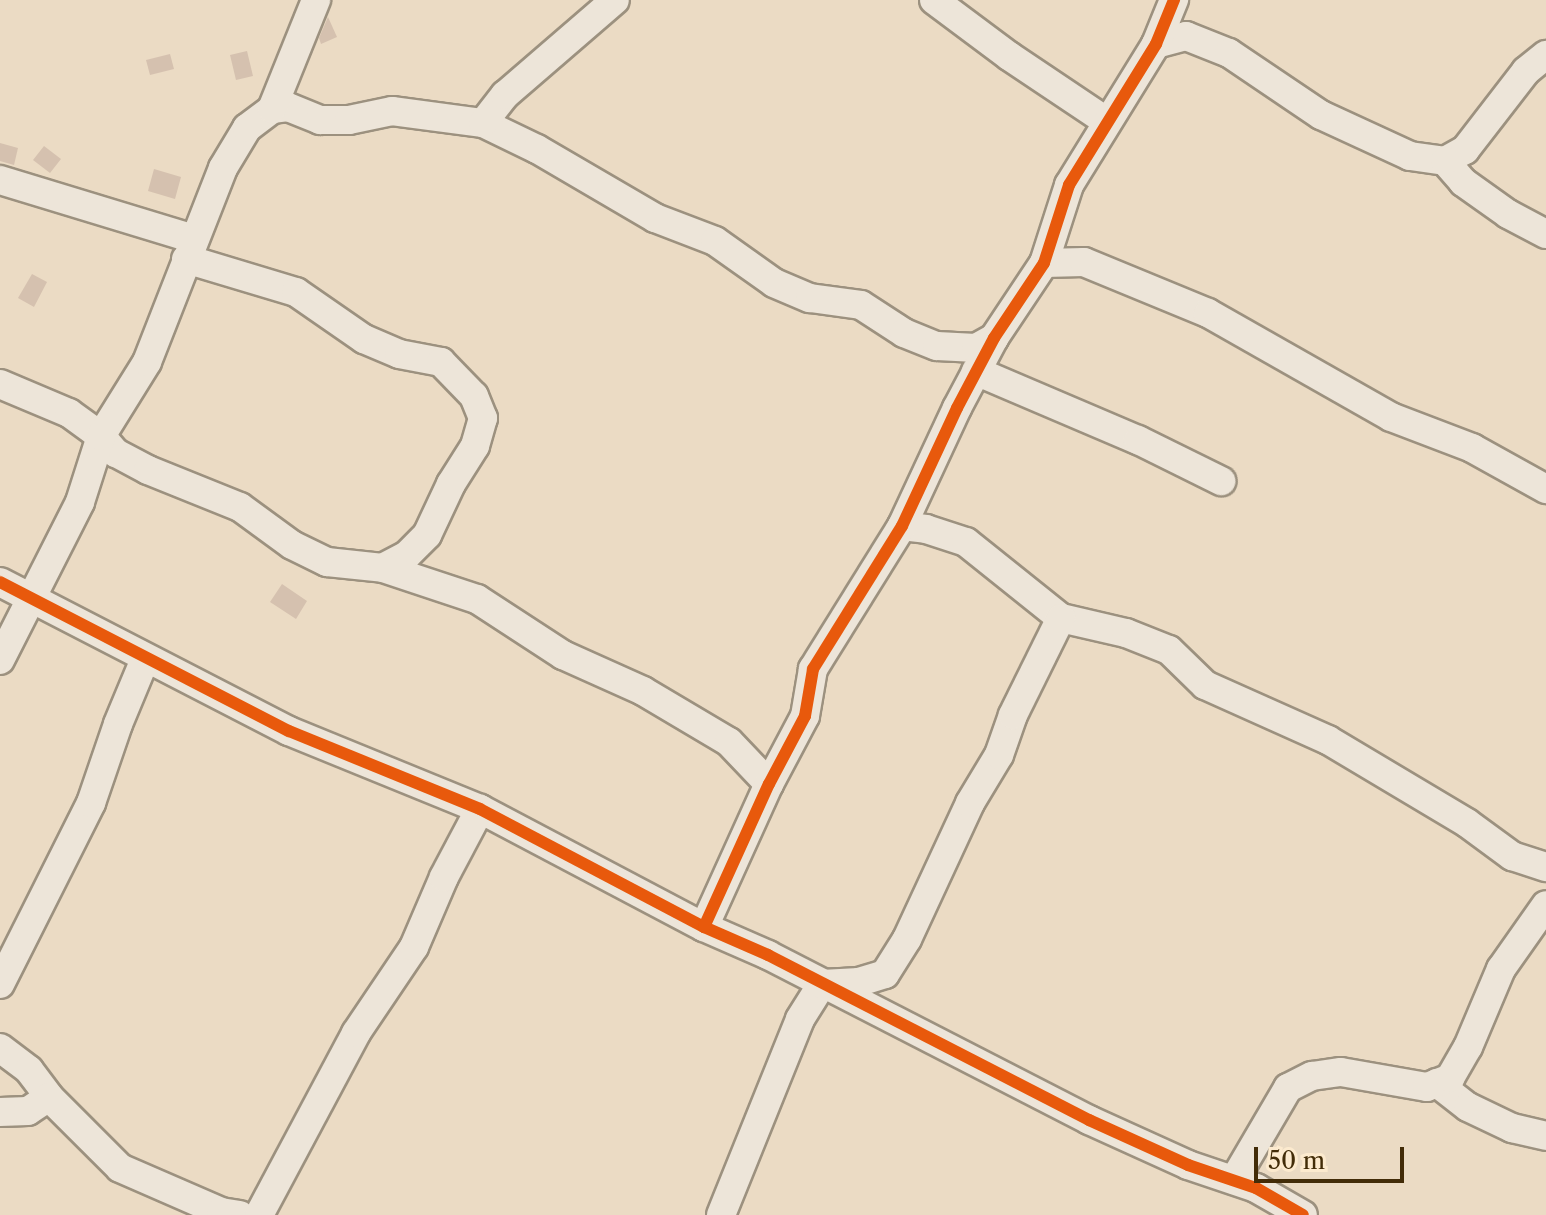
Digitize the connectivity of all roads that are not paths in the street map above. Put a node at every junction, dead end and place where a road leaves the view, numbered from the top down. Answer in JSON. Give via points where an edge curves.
{"nodes":[{"id":1,"x":316,"y":0,"type":"edge"},
{"id":2,"x":615,"y":0,"type":"edge"},
{"id":3,"x":934,"y":0,"type":"edge"},
{"id":4,"x":1174,"y":0,"type":"edge"},
{"id":5,"x":1156,"y":44,"type":"junction"},
{"id":6,"x":1546,"y":55,"type":"edge"},
{"id":7,"x":272,"y":109,"type":"junction"},
{"id":8,"x":1106,"y":121,"type":"junction"},
{"id":9,"x":483,"y":123,"type":"junction"},
{"id":10,"x":1445,"y":161,"type":"junction"},
{"id":11,"x":0,"y":180,"type":"edge"},
{"id":12,"x":1546,"y":234,"type":"edge"},
{"id":13,"x":190,"y":249,"type":"junction"},
{"id":14,"x":1044,"y":263,"type":"junction"},
{"id":15,"x":994,"y":338,"type":"junction"},
{"id":16,"x":976,"y":371,"type":"junction"},
{"id":17,"x":0,"y":384,"type":"edge"},
{"id":18,"x":101,"y":436,"type":"junction"},
{"id":19,"x":1221,"y":481,"type":"dead end"},
{"id":20,"x":1546,"y":489,"type":"edge"},
{"id":21,"x":902,"y":526,"type":"junction"},
{"id":22,"x":383,"y":568,"type":"junction"},
{"id":23,"x":0,"y":582,"type":"edge"},
{"id":24,"x":30,"y":600,"type":"junction"},
{"id":25,"x":1061,"y":618,"type":"junction"},
{"id":26,"x":145,"y":659,"type":"junction"},
{"id":27,"x":0,"y":660,"type":"edge"},
{"id":28,"x":769,"y":784,"type":"junction"},
{"id":29,"x":480,"y":809,"type":"junction"},
{"id":30,"x":1546,"y":867,"type":"edge"},
{"id":31,"x":1546,"y":905,"type":"edge"},
{"id":32,"x":704,"y":927,"type":"junction"},
{"id":33,"x":0,"y":984,"type":"edge"},
{"id":34,"x":822,"y":984,"type":"junction"},
{"id":35,"x":0,"y":1048,"type":"edge"},
{"id":36,"x":1437,"y":1083,"type":"junction"},
{"id":37,"x":49,"y":1097,"type":"junction"},
{"id":38,"x":0,"y":1112,"type":"edge"},
{"id":39,"x":1546,"y":1136,"type":"edge"},
{"id":40,"x":1234,"y":1180,"type":"junction"},
{"id":41,"x":240,"y":1215,"type":"edge"},
{"id":42,"x":259,"y":1215,"type":"edge"},
{"id":43,"x":721,"y":1215,"type":"edge"},
{"id":44,"x":1303,"y":1215,"type":"edge"}],
"edges":[{"from":1,"to":7,"type":"street"},
{"from":2,"to":9,"type":"street","via":[[505,95]]},
{"from":3,"to":8,"type":"street"},
{"from":4,"to":5,"type":"street"},
{"from":5,"to":8,"type":"street"},
{"from":5,"to":10,"type":"street","via":[[1186,36],[1229,53],[1321,115],[1410,156]]},
{"from":6,"to":10,"type":"street","via":[[1526,71],[1465,150]]},
{"from":7,"to":9,"type":"street","via":[[288,107],[320,120],[392,111]]},
{"from":7,"to":13,"type":"street","via":[[247,128],[223,168]]},
{"from":8,"to":14,"type":"street","via":[[1069,185]]},
{"from":9,"to":15,"type":"street","via":[[655,218],[715,241],[774,283],[810,298],[861,305],[904,333],[937,346],[976,348]]},
{"from":10,"to":12,"type":"street","via":[[1463,182]]},
{"from":11,"to":13,"type":"street"},
{"from":13,"to":18,"type":"street","via":[[147,362]]},
{"from":13,"to":22,"type":"street","via":[[296,292],[364,339],[399,354],[441,362],[474,396],[483,418],[475,446],[427,535]]},
{"from":14,"to":15,"type":"street"},
{"from":14,"to":20,"type":"street","via":[[1084,262],[1208,313],[1391,417],[1472,448]]},
{"from":15,"to":16,"type":"street"},
{"from":16,"to":19,"type":"street"},
{"from":16,"to":21,"type":"street"},
{"from":17,"to":18,"type":"street","via":[[69,413]]},
{"from":18,"to":22,"type":"street","via":[[116,453],[240,507],[292,545],[327,562]]},
{"from":18,"to":24,"type":"street","via":[[80,502]]},
{"from":21,"to":25,"type":"street","via":[[966,542]]},
{"from":21,"to":28,"type":"street","via":[[813,669],[805,716]]},
{"from":22,"to":28,"type":"street","via":[[477,599],[563,655],[643,691],[729,742]]},
{"from":23,"to":24,"type":"street"},
{"from":24,"to":26,"type":"street"},
{"from":24,"to":27,"type":"street"},
{"from":25,"to":30,"type":"street","via":[[1126,633],[1169,650],[1205,685],[1328,740],[1512,856]]},
{"from":25,"to":34,"type":"street","via":[[999,755],[885,974]]},
{"from":26,"to":29,"type":"street","via":[[289,731]]},
{"from":26,"to":33,"type":"street","via":[[91,803]]},
{"from":28,"to":32,"type":"street"},
{"from":29,"to":32,"type":"street"},
{"from":29,"to":42,"type":"street","via":[[414,947],[356,1033]]},
{"from":31,"to":36,"type":"street","via":[[1501,969],[1450,1078]]},
{"from":32,"to":34,"type":"street"},
{"from":34,"to":40,"type":"street","via":[[1089,1120]]},
{"from":34,"to":43,"type":"street","via":[[800,1019]]},
{"from":35,"to":37,"type":"street","via":[[29,1070]]},
{"from":36,"to":39,"type":"street","via":[[1468,1107]]},
{"from":36,"to":40,"type":"street","via":[[1427,1087],[1341,1072],[1312,1076],[1288,1088]]},
{"from":37,"to":38,"type":"street","via":[[28,1111]]},
{"from":37,"to":41,"type":"street","via":[[120,1168],[221,1212]]},
{"from":40,"to":44,"type":"street"}]}
